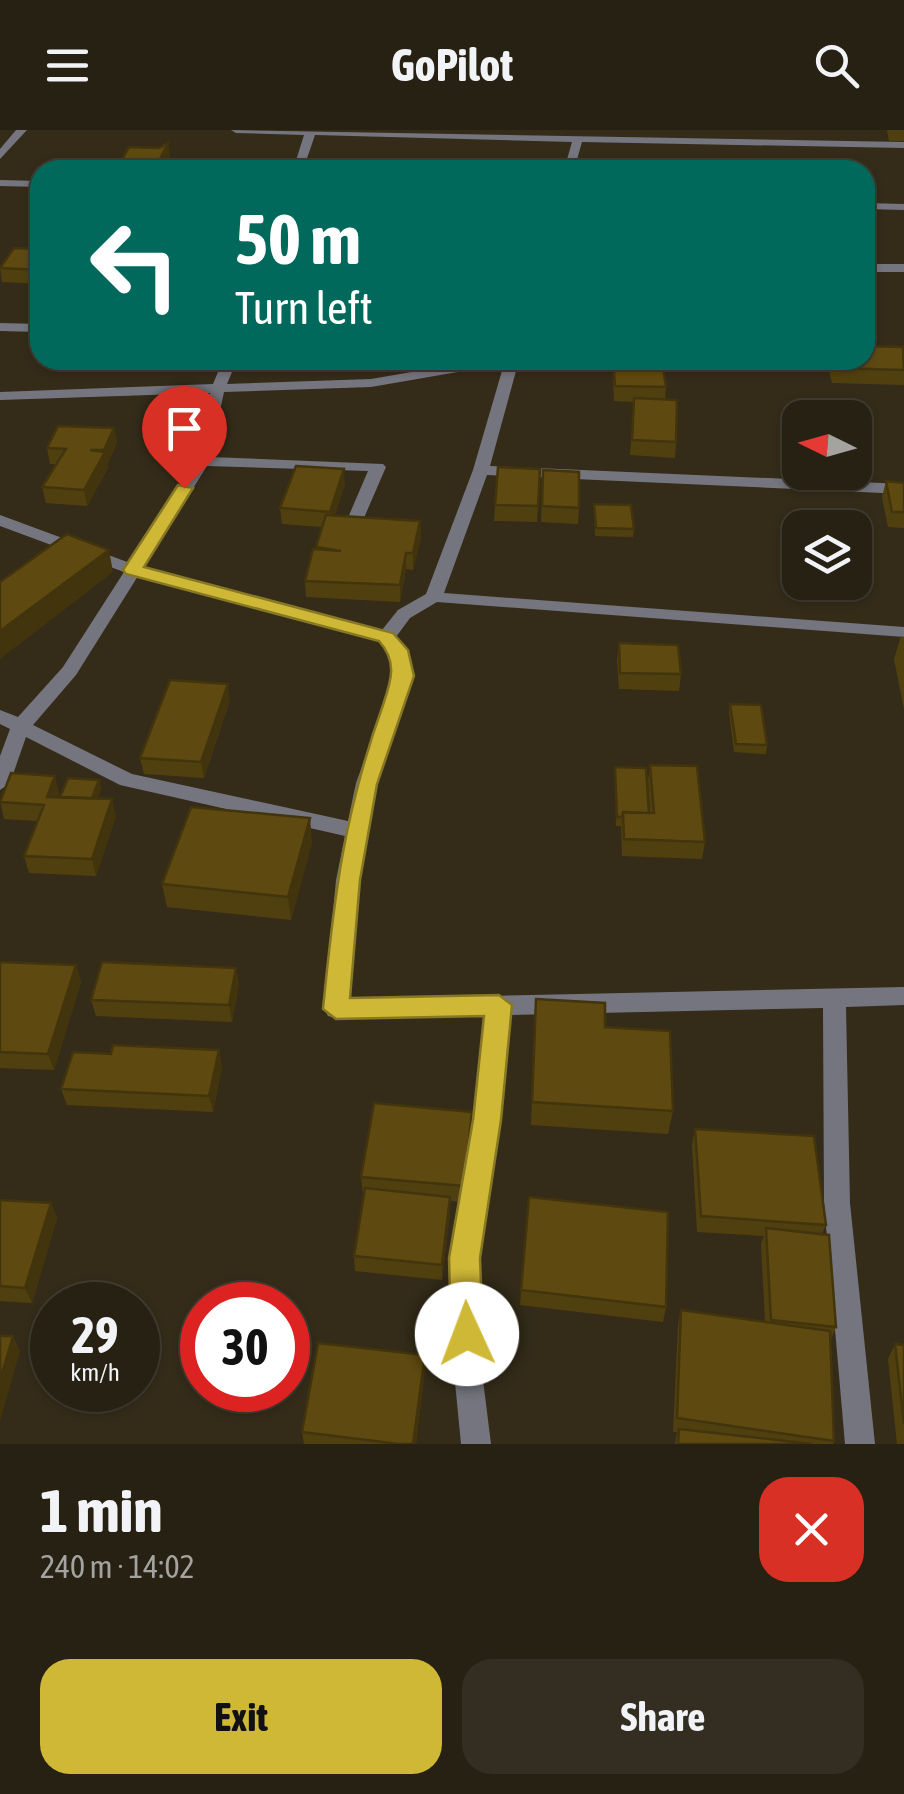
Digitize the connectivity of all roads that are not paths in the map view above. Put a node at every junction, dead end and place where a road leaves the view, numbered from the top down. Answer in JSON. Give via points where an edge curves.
{"nodes":[{"id":1,"x":22,"y":130,"type":"edge"},
{"id":2,"x":236,"y":130,"type":"edge"},
{"id":3,"x":559,"y":130,"type":"edge"},
{"id":4,"x":310,"y":131,"type":"edge"},
{"id":5,"x":579,"y":134,"type":"edge"},
{"id":6,"x":758,"y":136,"type":"edge"},
{"id":7,"x":904,"y":145,"type":"edge"},
{"id":8,"x":0,"y":156,"type":"edge"},
{"id":9,"x":301,"y":160,"type":"edge"},
{"id":10,"x":572,"y":160,"type":"edge"},
{"id":11,"x":0,"y":183,"type":"edge"},
{"id":12,"x":30,"y":184,"type":"edge"},
{"id":13,"x":875,"y":206,"type":"edge"},
{"id":14,"x":904,"y":207,"type":"edge"},
{"id":15,"x":875,"y":268,"type":"edge"},
{"id":16,"x":904,"y":268,"type":"edge"},
{"id":17,"x":0,"y":326,"type":"edge"},
{"id":18,"x":30,"y":328,"type":"edge"},
{"id":19,"x":226,"y":370,"type":"edge"},
{"id":20,"x":449,"y":370,"type":"edge"},
{"id":21,"x":506,"y":370,"type":"edge"},
{"id":22,"x":218,"y":392,"type":"junction"},
{"id":23,"x":0,"y":396,"type":"edge"},
{"id":24,"x":202,"y":461,"type":"junction"},
{"id":25,"x":481,"y":470,"type":"junction"},
{"id":26,"x":904,"y":489,"type":"edge"},
{"id":27,"x":0,"y":520,"type":"edge"},
{"id":28,"x":352,"y":526,"type":"edge"},
{"id":29,"x":133,"y":570,"type":"junction"},
{"id":30,"x":434,"y":597,"type":"junction"},
{"id":31,"x":904,"y":632,"type":"edge"},
{"id":32,"x":386,"y":637,"type":"junction"},
{"id":33,"x":0,"y":716,"type":"edge"},
{"id":34,"x":21,"y":726,"type":"junction"},
{"id":35,"x":0,"y":783,"type":"edge"},
{"id":36,"x":358,"y":831,"type":"junction"},
{"id":37,"x":904,"y":996,"type":"edge"},
{"id":38,"x":834,"y":998,"type":"junction"},
{"id":39,"x":499,"y":1005,"type":"junction"},
{"id":40,"x":476,"y":1444,"type":"edge"},
{"id":41,"x":860,"y":1444,"type":"edge"}],
"edges":[{"from":1,"to":8,"type":"street"},
{"from":2,"to":4,"type":"street"},
{"from":3,"to":5,"type":"street"},
{"from":4,"to":5,"type":"street"},
{"from":4,"to":9,"type":"street"},
{"from":5,"to":6,"type":"street"},
{"from":5,"to":10,"type":"street"},
{"from":6,"to":7,"type":"street"},
{"from":11,"to":12,"type":"street"},
{"from":13,"to":14,"type":"street"},
{"from":15,"to":16,"type":"street"},
{"from":17,"to":18,"type":"street"},
{"from":19,"to":22,"type":"street"},
{"from":20,"to":22,"type":"street","via":[[371,383]]},
{"from":21,"to":25,"type":"street"},
{"from":22,"to":23,"type":"street"},
{"from":22,"to":24,"type":"street"},
{"from":24,"to":28,"type":"street","via":[[378,467]]},
{"from":24,"to":29,"type":"street"},
{"from":25,"to":26,"type":"street"},
{"from":25,"to":30,"type":"street"},
{"from":27,"to":29,"type":"street"},
{"from":29,"to":32,"type":"street"},
{"from":29,"to":34,"type":"street","via":[[70,671]]},
{"from":30,"to":31,"type":"street"},
{"from":30,"to":32,"type":"street","via":[[404,614]]},
{"from":32,"to":36,"type":"street","via":[[398,650],[404,676],[366,784]]},
{"from":33,"to":34,"type":"street"},
{"from":34,"to":35,"type":"street"},
{"from":34,"to":36,"type":"street","via":[[127,780]]},
{"from":36,"to":39,"type":"street","via":[[336,1009]]},
{"from":37,"to":38,"type":"street"},
{"from":38,"to":39,"type":"street"},
{"from":38,"to":41,"type":"street","via":[[837,1203]]},
{"from":39,"to":40,"type":"street","via":[[465,1258]]}]}
